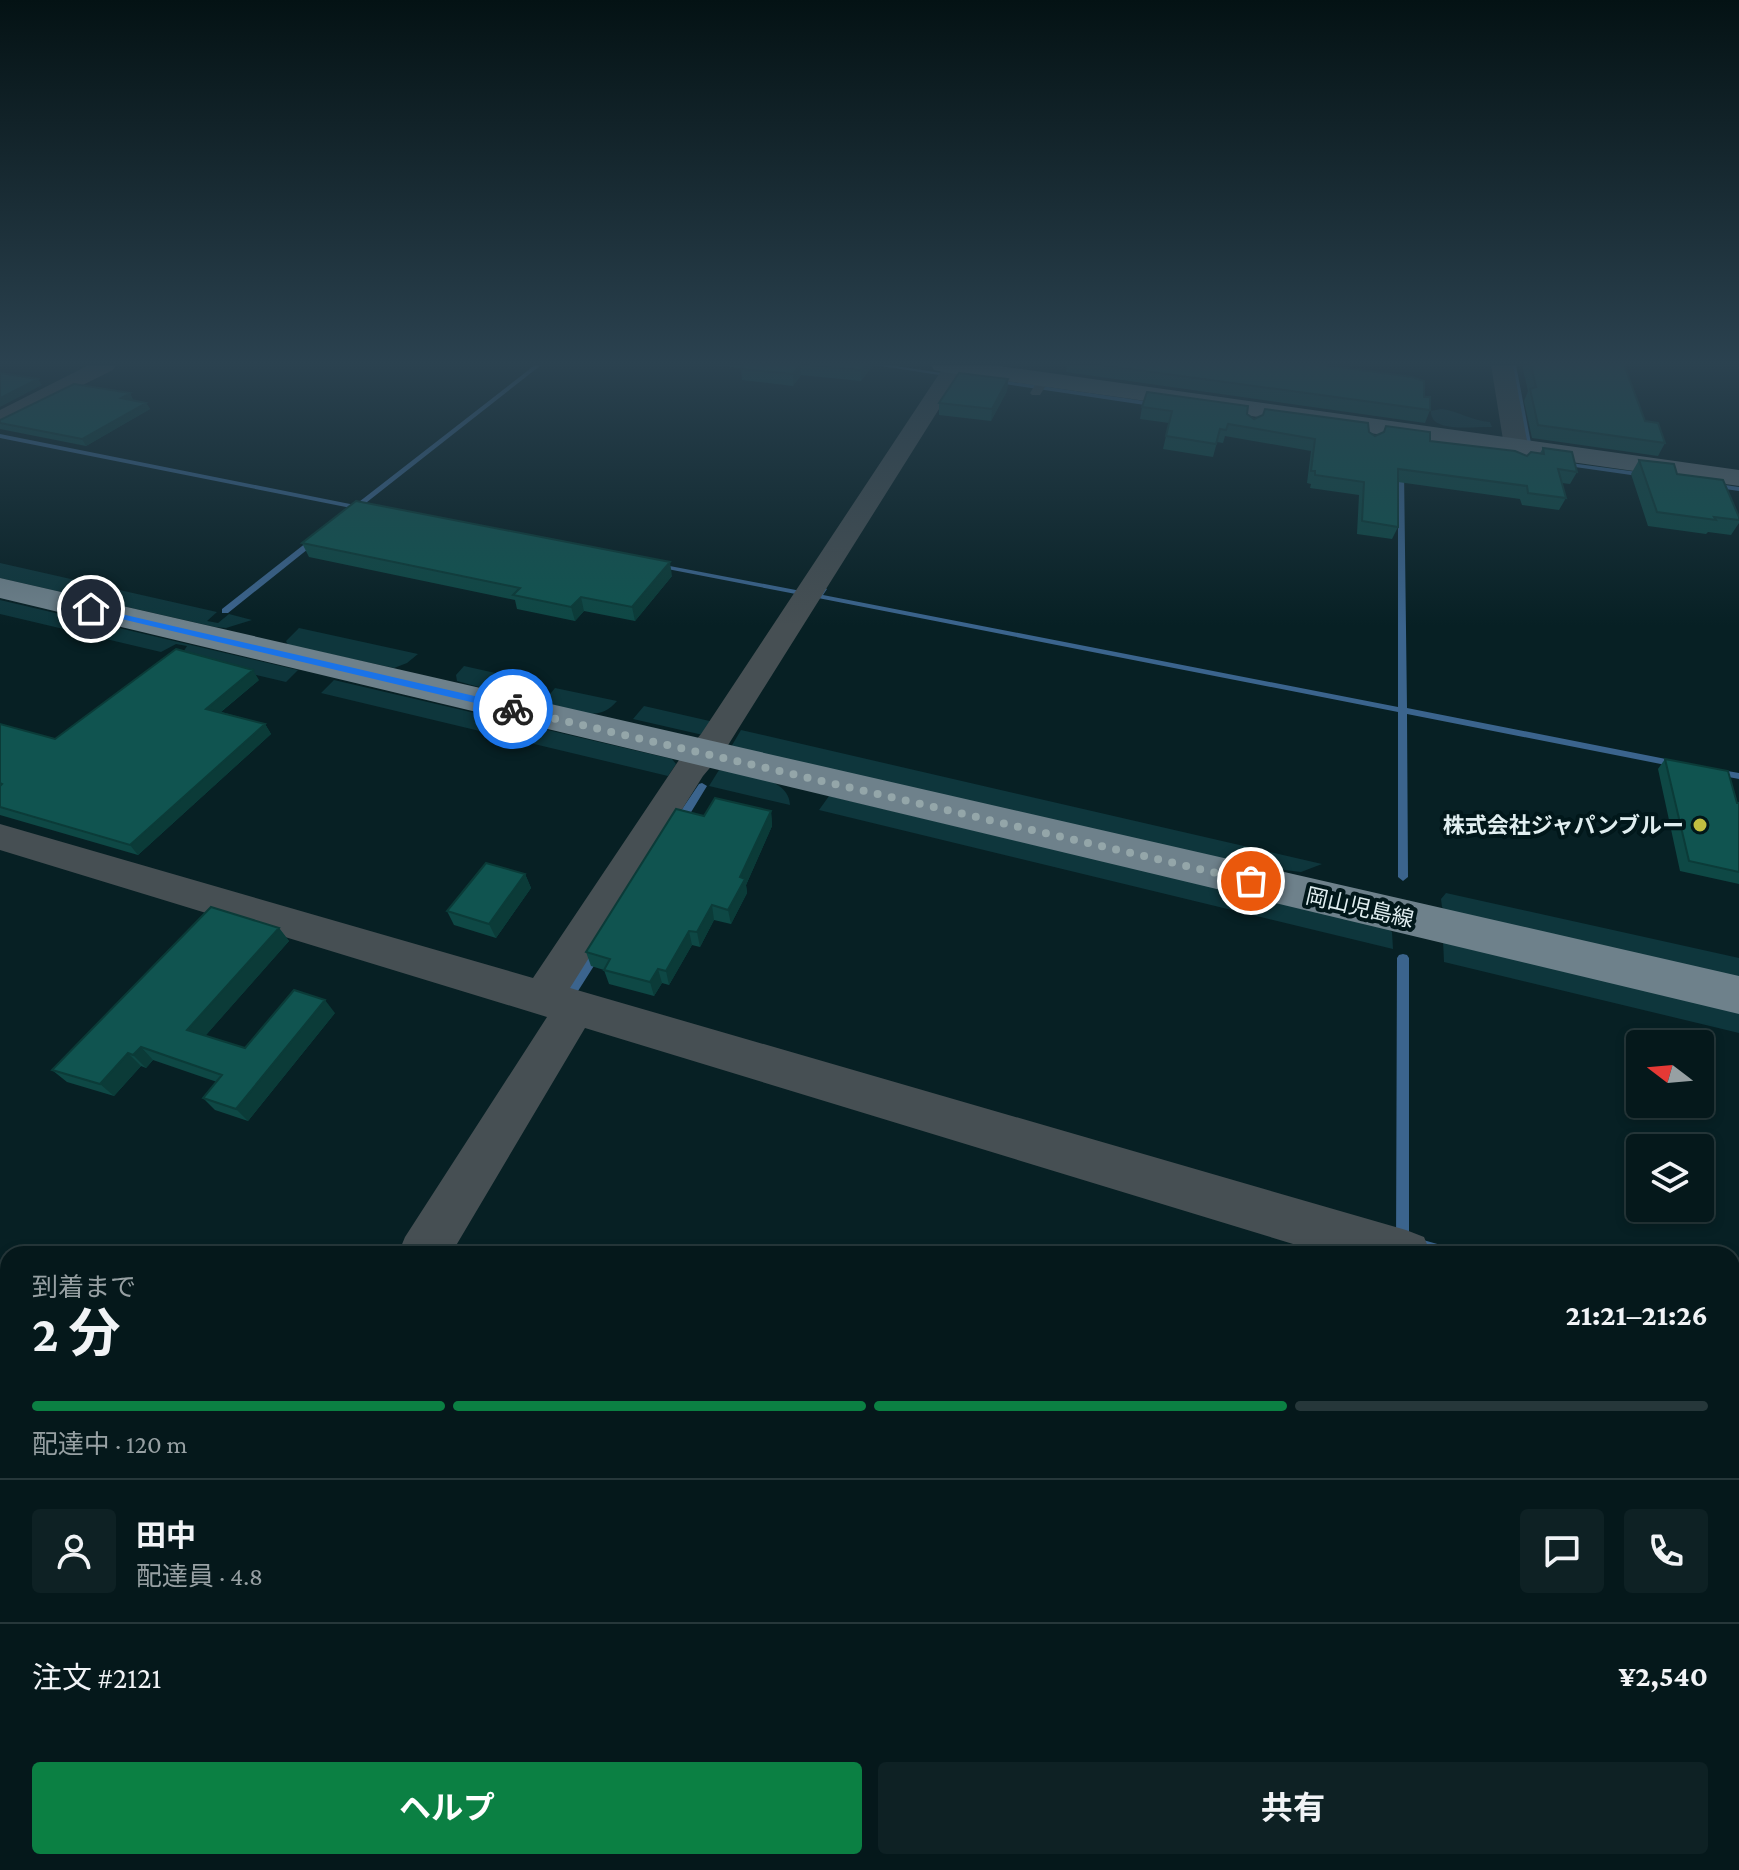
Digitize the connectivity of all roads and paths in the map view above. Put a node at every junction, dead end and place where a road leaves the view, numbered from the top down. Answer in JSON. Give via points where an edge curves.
{"nodes":[{"id":1,"x":897,"y":452,"type":"edge"},
{"id":2,"x":1505,"y":452,"type":"edge"},
{"id":3,"x":1517,"y":454,"type":"joint"},
{"id":4,"x":1739,"y":478,"type":"edge"},
{"id":5,"x":0,"y":588,"type":"edge"},
{"id":6,"x":702,"y":753,"type":"junction"},
{"id":7,"x":0,"y":837,"type":"edge"},
{"id":8,"x":1739,"y":995,"type":"edge"},
{"id":9,"x":559,"y":1003,"type":"junction"},
{"id":10,"x":427,"y":1246,"type":"edge"},
{"id":11,"x":1379,"y":1246,"type":"edge"}],
"edges":[{"from":1,"to":6,"type":"street"},
{"from":2,"to":3,"type":"street"},
{"from":3,"to":4,"type":"street"},
{"from":5,"to":6,"type":"main road","name":"岡山児島線"},
{"from":6,"to":8,"type":"main road","name":"岡山児島線"},
{"from":6,"to":9,"type":"street"},
{"from":7,"to":9,"type":"street"},
{"from":9,"to":10,"type":"street"},
{"from":9,"to":11,"type":"street"}]}
